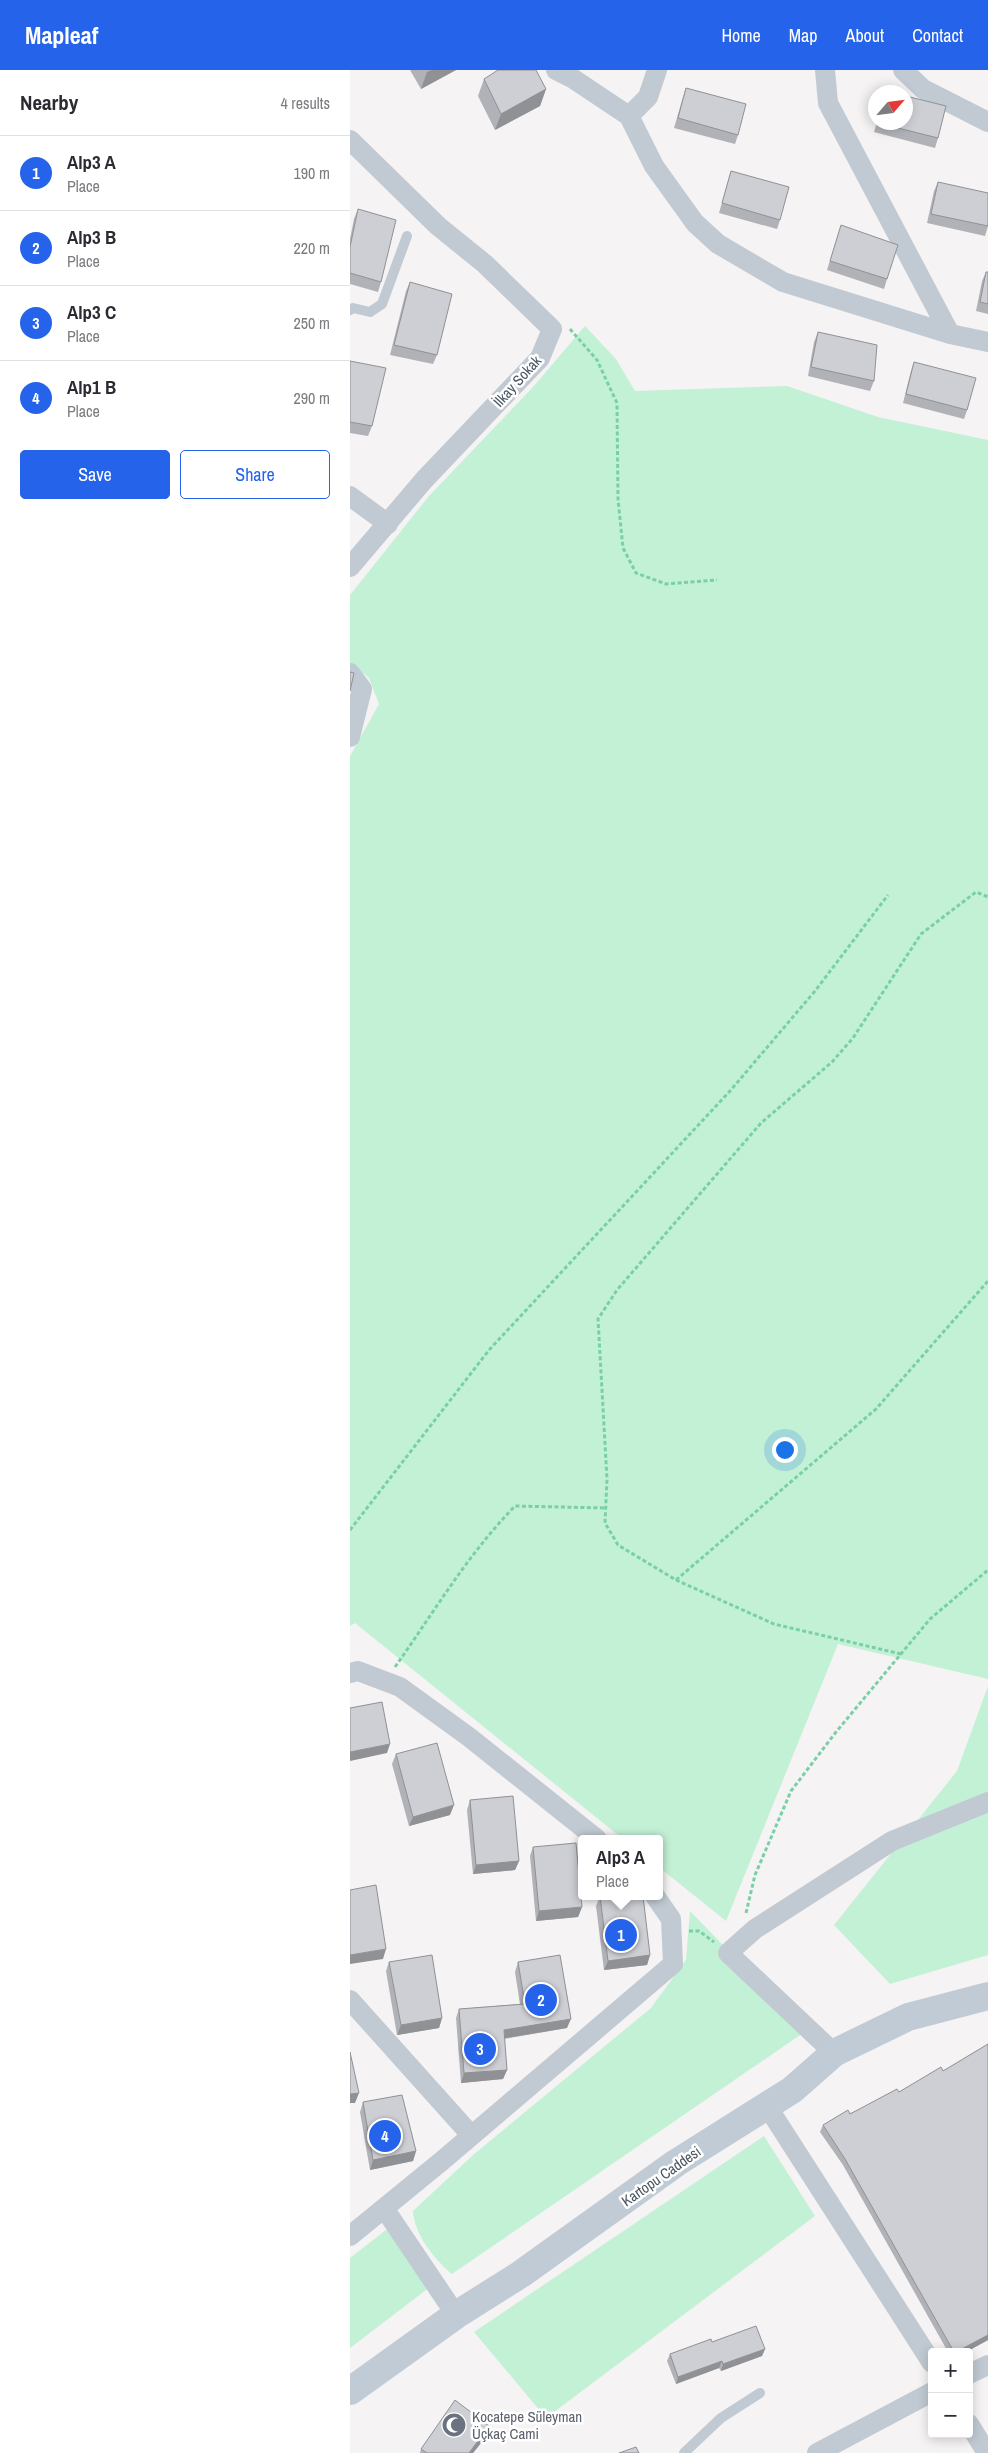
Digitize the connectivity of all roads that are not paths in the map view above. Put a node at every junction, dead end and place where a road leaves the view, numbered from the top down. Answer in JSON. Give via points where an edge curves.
{"nodes":[{"id":1,"x":556,"y":70,"type":"edge"},
{"id":2,"x":657,"y":70,"type":"edge"},
{"id":3,"x":825,"y":70,"type":"edge"},
{"id":4,"x":903,"y":70,"type":"edge"},
{"id":5,"x":629,"y":116,"type":"junction"},
{"id":6,"x":988,"y":122,"type":"edge"},
{"id":7,"x":350,"y":140,"type":"edge"},
{"id":8,"x":407,"y":236,"type":"dead end"},
{"id":9,"x":350,"y":310,"type":"edge"},
{"id":10,"x":950,"y":334,"type":"junction"},
{"id":11,"x":988,"y":342,"type":"edge"},
{"id":12,"x":350,"y":496,"type":"edge"},
{"id":13,"x":388,"y":524,"type":"junction"},
{"id":14,"x":350,"y":567,"type":"edge"},
{"id":15,"x":350,"y":673,"type":"edge"},
{"id":16,"x":350,"y":737,"type":"edge"},
{"id":17,"x":350,"y":1672,"type":"edge"},
{"id":18,"x":988,"y":1802,"type":"edge"},
{"id":19,"x":592,"y":1835,"type":"edge"},
{"id":20,"x":658,"y":1900,"type":"edge"},
{"id":21,"x":988,"y":1996,"type":"edge"},
{"id":22,"x":350,"y":2000,"type":"edge"},
{"id":23,"x":834,"y":2053,"type":"junction"},
{"id":24,"x":767,"y":2106,"type":"junction"},
{"id":25,"x":471,"y":2135,"type":"junction"},
{"id":26,"x":384,"y":2208,"type":"junction"},
{"id":27,"x":350,"y":2236,"type":"edge"},
{"id":28,"x":456,"y":2315,"type":"junction"},
{"id":29,"x":928,"y":2357,"type":"edge"},
{"id":30,"x":988,"y":2365,"type":"edge"},
{"id":31,"x":973,"y":2372,"type":"edge"},
{"id":32,"x":350,"y":2391,"type":"edge"},
{"id":33,"x":760,"y":2393,"type":"dead end"},
{"id":34,"x":930,"y":2393,"type":"edge"},
{"id":35,"x":973,"y":2430,"type":"edge"},
{"id":36,"x":684,"y":2453,"type":"edge"},
{"id":37,"x":817,"y":2453,"type":"edge"},
{"id":38,"x":987,"y":2453,"type":"edge"}],
"edges":[{"from":1,"to":5,"type":"street"},
{"from":2,"to":5,"type":"street","via":[[648,97]]},
{"from":3,"to":10,"type":"street","via":[[828,103]]},
{"from":4,"to":6,"type":"street","via":[[923,90]]},
{"from":5,"to":10,"type":"street","via":[[654,166],[695,222],[718,244],[783,282]]},
{"from":7,"to":13,"type":"street","name":"İlkay Sokak","via":[[438,226],[485,264],[552,329],[540,358],[424,480]]},
{"from":8,"to":9,"type":"lane","via":[[382,304],[370,312]]},
{"from":10,"to":11,"type":"street"},
{"from":12,"to":13,"type":"street"},
{"from":13,"to":14,"type":"street","name":"İlkay Sokak"},
{"from":15,"to":16,"type":"street","via":[[362,689]]},
{"from":17,"to":19,"type":"street","via":[[400,1687],[469,1737]]},
{"from":18,"to":23,"type":"street","via":[[892,1841],[755,1929],[728,1953]]},
{"from":20,"to":25,"type":"street","via":[[672,1919],[672,1964]]},
{"from":21,"to":23,"type":"street","name":"Kartopu Caddesi","via":[[908,2017]]},
{"from":22,"to":25,"type":"street"},
{"from":23,"to":24,"type":"street","name":"Kartopu Caddesi","via":[[792,2090]]},
{"from":24,"to":28,"type":"street","name":"Kartopu Caddesi","via":[[676,2163],[521,2274]]},
{"from":24,"to":29,"type":"street"},
{"from":25,"to":26,"type":"street"},
{"from":26,"to":27,"type":"street"},
{"from":26,"to":28,"type":"street"},
{"from":28,"to":32,"type":"street","name":"Kartopu Caddesi"},
{"from":30,"to":31,"type":"street"},
{"from":33,"to":36,"type":"lane","via":[[721,2418]]},
{"from":34,"to":37,"type":"street"},
{"from":35,"to":38,"type":"street"}]}
